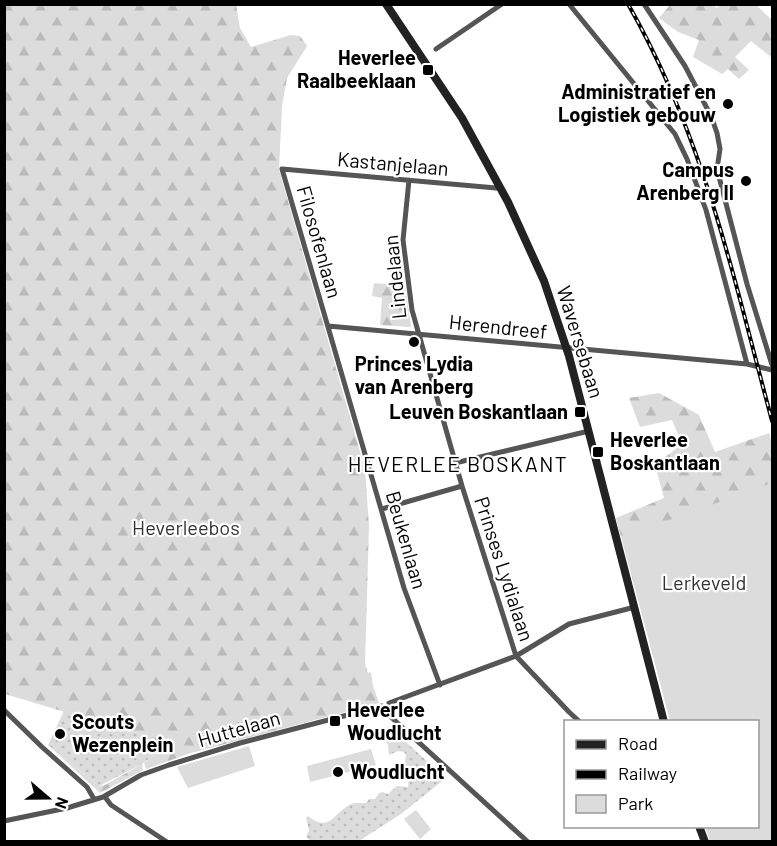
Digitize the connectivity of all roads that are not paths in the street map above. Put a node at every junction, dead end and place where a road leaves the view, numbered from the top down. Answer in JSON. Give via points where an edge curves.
{"nodes":[{"id":1,"x":386,"y":4,"type":"edge"},
{"id":2,"x":502,"y":4,"type":"edge"},
{"id":3,"x":569,"y":4,"type":"edge"},
{"id":4,"x":644,"y":4,"type":"edge"},
{"id":5,"x":436,"y":49,"type":"dead end"},
{"id":6,"x":282,"y":169,"type":"joint"},
{"id":7,"x":409,"y":180,"type":"junction"},
{"id":8,"x":500,"y":187,"type":"junction"},
{"id":9,"x":328,"y":327,"type":"junction"},
{"id":10,"x":418,"y":334,"type":"junction"},
{"id":11,"x":567,"y":348,"type":"junction"},
{"id":12,"x":747,"y":364,"type":"junction"},
{"id":13,"x":772,"y":365,"type":"edge"},
{"id":14,"x":772,"y":370,"type":"edge"},
{"id":15,"x":589,"y":431,"type":"junction"},
{"id":16,"x":455,"y":463,"type":"junction"},
{"id":17,"x":462,"y":486,"type":"junction"},
{"id":18,"x":382,"y":509,"type":"junction"},
{"id":19,"x":635,"y":608,"type":"junction"},
{"id":20,"x":516,"y":656,"type":"junction"},
{"id":21,"x":440,"y":685,"type":"junction"},
{"id":22,"x":389,"y":703,"type":"dead end"},
{"id":23,"x":4,"y":710,"type":"edge"},
{"id":24,"x":578,"y":720,"type":"edge"},
{"id":25,"x":663,"y":720,"type":"edge"},
{"id":26,"x":105,"y":796,"type":"junction"},
{"id":27,"x":94,"y":799,"type":"junction"},
{"id":28,"x":4,"y":821,"type":"edge"},
{"id":29,"x":167,"y":842,"type":"edge"},
{"id":30,"x":528,"y":842,"type":"edge"}],
"edges":[{"from":1,"to":8,"type":"street","name":"Waversebaan","via":[[452,101]]},
{"from":2,"to":5,"type":"street"},
{"from":3,"to":12,"type":"street","via":[[682,147],[706,210]]},
{"from":4,"to":13,"type":"street","via":[[685,66],[714,125],[720,149],[717,169]]},
{"from":6,"to":7,"type":"street","name":"Kastanjelaan"},
{"from":6,"to":9,"type":"street","name":"Filosofenlaan"},
{"from":7,"to":8,"type":"street","name":"Kastanjelaan"},
{"from":7,"to":10,"type":"street","name":"Lindelaan","via":[[404,240]]},
{"from":8,"to":11,"type":"street","name":"Waversebaan","via":[[544,281]]},
{"from":9,"to":10,"type":"street","name":"Herendreef"},
{"from":9,"to":18,"type":"street","name":"Beukenlaan"},
{"from":10,"to":11,"type":"street","name":"Herendreef"},
{"from":10,"to":16,"type":"street","name":"Prinses Lydialaan"},
{"from":11,"to":12,"type":"street","name":"Herendreef"},
{"from":11,"to":15,"type":"street","name":"Waversebaan"},
{"from":12,"to":14,"type":"street","name":"Herendreef"},
{"from":15,"to":16,"type":"street"},
{"from":15,"to":19,"type":"street","name":"Waversebaan"},
{"from":16,"to":17,"type":"street","name":"Prinses Lydialaan"},
{"from":17,"to":18,"type":"street"},
{"from":17,"to":20,"type":"street","name":"Prinses Lydialaan"},
{"from":18,"to":21,"type":"street","name":"Beukenlaan","via":[[408,598]]},
{"from":19,"to":20,"type":"street","via":[[569,624]]},
{"from":19,"to":25,"type":"street","name":"Waversebaan"},
{"from":20,"to":21,"type":"street"},
{"from":20,"to":24,"type":"street","name":"Prinses Lydialaan"},
{"from":21,"to":22,"type":"street"},
{"from":23,"to":27,"type":"street","via":[[87,787]]},
{"from":26,"to":27,"type":"street","name":"Huttelaan"},
{"from":26,"to":29,"type":"street","via":[[111,805]]},
{"from":26,"to":30,"type":"street","name":"Huttelaan","via":[[141,775],[169,765],[382,706]]},
{"from":27,"to":28,"type":"street","name":"Huttelaan"}]}
